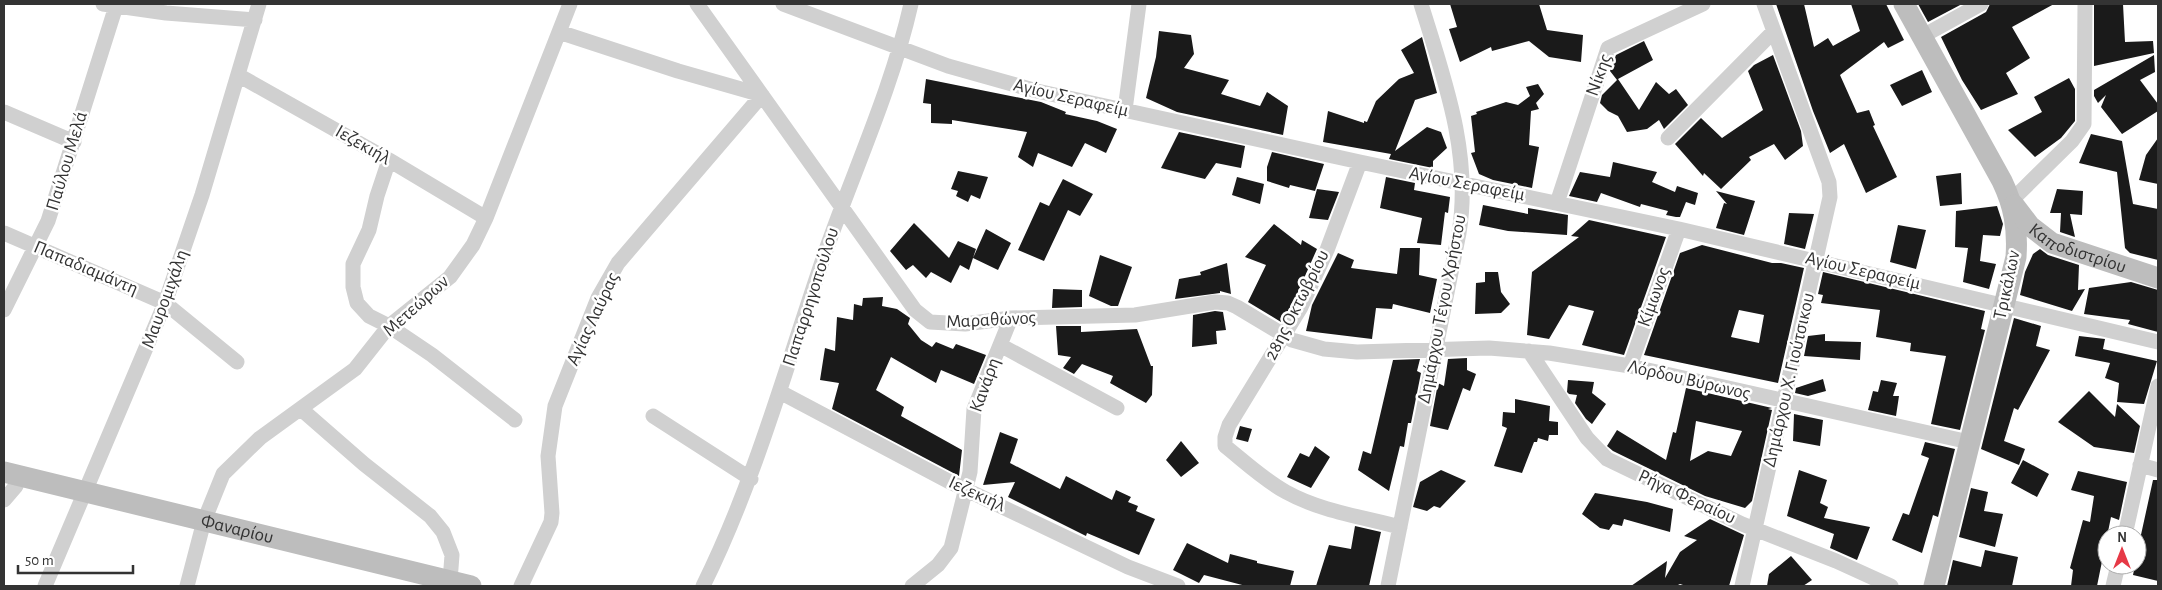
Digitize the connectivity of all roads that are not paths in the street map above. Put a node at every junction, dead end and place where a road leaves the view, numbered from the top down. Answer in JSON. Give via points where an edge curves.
{"nodes":[{"id":1,"x":260,"y":4,"type":"edge"},
{"id":2,"x":570,"y":4,"type":"edge"},
{"id":3,"x":697,"y":4,"type":"edge"},
{"id":4,"x":783,"y":4,"type":"edge"},
{"id":5,"x":911,"y":4,"type":"edge"},
{"id":6,"x":1139,"y":4,"type":"edge"},
{"id":7,"x":1421,"y":4,"type":"edge"},
{"id":8,"x":1703,"y":4,"type":"edge"},
{"id":9,"x":1764,"y":4,"type":"edge"},
{"id":10,"x":1904,"y":4,"type":"edge"},
{"id":11,"x":1981,"y":4,"type":"edge"},
{"id":12,"x":2086,"y":4,"type":"edge"},
{"id":13,"x":110,"y":5,"type":"edge"},
{"id":14,"x":255,"y":20,"type":"junction"},
{"id":15,"x":1774,"y":30,"type":"junction"},
{"id":16,"x":559,"y":32,"type":"junction"},
{"id":17,"x":1921,"y":37,"type":"junction"},
{"id":18,"x":900,"y":49,"type":"junction"},
{"id":19,"x":238,"y":75,"type":"junction"},
{"id":20,"x":762,"y":95,"type":"junction"},
{"id":21,"x":1125,"y":110,"type":"junction"},
{"id":22,"x":4,"y":112,"type":"edge"},
{"id":23,"x":1668,"y":138,"type":"dead end"},
{"id":24,"x":74,"y":142,"type":"junction"},
{"id":25,"x":389,"y":160,"type":"junction"},
{"id":26,"x":1360,"y":162,"type":"junction"},
{"id":27,"x":1463,"y":184,"type":"junction"},
{"id":28,"x":2011,"y":201,"type":"junction"},
{"id":29,"x":1557,"y":203,"type":"junction"},
{"id":30,"x":840,"y":208,"type":"junction"},
{"id":31,"x":486,"y":218,"type":"junction"},
{"id":32,"x":1679,"y":229,"type":"junction"},
{"id":33,"x":4,"y":233,"type":"edge"},
{"id":34,"x":2052,"y":243,"type":"junction"},
{"id":35,"x":38,"y":246,"type":"junction"},
{"id":36,"x":2016,"y":256,"type":"junction"},
{"id":37,"x":1815,"y":260,"type":"junction"},
{"id":38,"x":2158,"y":278,"type":"edge"},
{"id":39,"x":165,"y":302,"type":"junction"},
{"id":40,"x":2004,"y":305,"type":"junction"},
{"id":41,"x":4,"y":310,"type":"edge"},
{"id":42,"x":1011,"y":318,"type":"junction"},
{"id":43,"x":389,"y":326,"type":"junction"},
{"id":44,"x":1284,"y":337,"type":"junction"},
{"id":45,"x":2158,"y":342,"type":"edge"},
{"id":46,"x":1000,"y":345,"type":"junction"},
{"id":47,"x":1435,"y":348,"type":"junction"},
{"id":48,"x":1529,"y":351,"type":"junction"},
{"id":49,"x":237,"y":362,"type":"dead end"},
{"id":50,"x":1630,"y":366,"type":"junction"},
{"id":51,"x":2158,"y":386,"type":"edge"},
{"id":52,"x":780,"y":392,"type":"junction"},
{"id":53,"x":1783,"y":402,"type":"junction"},
{"id":54,"x":1117,"y":408,"type":"dead end"},
{"id":55,"x":301,"y":409,"type":"junction"},
{"id":56,"x":653,"y":416,"type":"dead end"},
{"id":57,"x":515,"y":420,"type":"dead end"},
{"id":58,"x":1969,"y":442,"type":"junction"},
{"id":59,"x":2140,"y":465,"type":"junction"},
{"id":60,"x":2158,"y":470,"type":"edge"},
{"id":61,"x":12,"y":474,"type":"edge"},
{"id":62,"x":750,"y":479,"type":"junction"},
{"id":63,"x":967,"y":488,"type":"junction"},
{"id":64,"x":85,"y":492,"type":"junction"},
{"id":65,"x":4,"y":500,"type":"edge"},
{"id":66,"x":204,"y":521,"type":"junction"},
{"id":67,"x":2126,"y":525,"type":"edge"},
{"id":68,"x":1400,"y":527,"type":"junction"},
{"id":69,"x":1755,"y":529,"type":"junction"},
{"id":70,"x":450,"y":581,"type":"junction"},
{"id":71,"x":45,"y":586,"type":"edge"},
{"id":72,"x":187,"y":586,"type":"edge"},
{"id":73,"x":471,"y":586,"type":"edge"},
{"id":74,"x":521,"y":586,"type":"edge"},
{"id":75,"x":703,"y":586,"type":"edge"},
{"id":76,"x":912,"y":586,"type":"edge"},
{"id":77,"x":1178,"y":586,"type":"edge"},
{"id":78,"x":1388,"y":586,"type":"edge"},
{"id":79,"x":1742,"y":586,"type":"edge"},
{"id":80,"x":1890,"y":586,"type":"edge"},
{"id":81,"x":1934,"y":586,"type":"edge"}],
"edges":[{"from":1,"to":14,"type":"street","name":"Μαυρομιχάλη"},
{"from":2,"to":16,"type":"street","name":"Μετεώρων"},
{"from":3,"to":20,"type":"street","name":"Μαραθώνος"},
{"from":4,"to":18,"type":"street","name":"Αγίου Σεραφείμ"},
{"from":5,"to":18,"type":"street","name":"Παπαρρηγοπούλου"},
{"from":6,"to":21,"type":"street"},
{"from":7,"to":27,"type":"street","name":"Δημάρχου Τέγου Χρήστου","via":[[1449,93]]},
{"from":8,"to":29,"type":"street","name":"Νίκης","via":[[1608,48]]},
{"from":9,"to":15,"type":"street","name":"Δημάρχου Χ. Γιούτσικου"},
{"from":10,"to":17,"type":"main road","name":"Τρικάλων"},
{"from":11,"to":17,"type":"street"},
{"from":12,"to":28,"type":"street","via":[[2084,124],[2072,141]]},
{"from":13,"to":14,"type":"street"},
{"from":13,"to":24,"type":"street","name":"Παύλου Μελά"},
{"from":14,"to":19,"type":"street","name":"Μαυρομιχάλη"},
{"from":15,"to":23,"type":"street"},
{"from":15,"to":37,"type":"street","name":"Δημάρχου Χ. Γιούτσικου","via":[[1829,182],[1829,204]]},
{"from":16,"to":20,"type":"street"},
{"from":16,"to":31,"type":"street","name":"Μετεώρων"},
{"from":17,"to":28,"type":"main road","name":"Τρικάλων"},
{"from":18,"to":21,"type":"street","name":"Αγίου Σεραφείμ","via":[[988,78]]},
{"from":18,"to":30,"type":"street","name":"Παπαρρηγοπούλου"},
{"from":19,"to":25,"type":"street","name":"Ιεζεκιήλ"},
{"from":19,"to":39,"type":"street","name":"Μαυρομιχάλη"},
{"from":20,"to":30,"type":"street","name":"Μαραθώνος"},
{"from":20,"to":74,"type":"street","name":"Αγίας Λαύρας","via":[[618,263],[598,298],[555,406],[548,456],[551,522]]},
{"from":21,"to":26,"type":"street","name":"Αγίου Σεραφείμ"},
{"from":22,"to":24,"type":"street"},
{"from":24,"to":35,"type":"street","name":"Παύλου Μελά"},
{"from":25,"to":31,"type":"street","name":"Ιεζεκιήλ"},
{"from":25,"to":43,"type":"street","via":[[371,225],[355,258],[352,277],[354,295],[360,308]]},
{"from":26,"to":27,"type":"street","name":"Αγίου Σεραφείμ"},
{"from":26,"to":44,"type":"street","name":"28ης Οκτωβρίου","via":[[1327,250]]},
{"from":27,"to":29,"type":"street","name":"Αγίου Σεραφείμ"},
{"from":27,"to":47,"type":"street","name":"Δημάρχου Τέγου Χρήστου","via":[[1459,233]]},
{"from":28,"to":34,"type":"main road","name":"Καποδιστρίου","via":[[2030,226]]},
{"from":28,"to":36,"type":"main road","name":"Τρικάλων","via":[[2017,234]]},
{"from":29,"to":32,"type":"street","name":"Αγίου Σεραφείμ"},
{"from":30,"to":42,"type":"street","name":"Μαραθώνος","via":[[924,319],[965,324]]},
{"from":30,"to":52,"type":"street","name":"Παπαρρηγοπούλου"},
{"from":31,"to":43,"type":"street","name":"Μετεώρων","via":[[473,245],[450,277]]},
{"from":32,"to":37,"type":"street","name":"Αγίου Σεραφείμ"},
{"from":32,"to":50,"type":"street","name":"Κίμωνος"},
{"from":33,"to":35,"type":"street","name":"Παπαδιαμάντη"},
{"from":34,"to":36,"type":"main road"},
{"from":34,"to":38,"type":"main road","name":"Καποδιστρίου"},
{"from":35,"to":39,"type":"street","name":"Παπαδιαμάντη"},
{"from":35,"to":41,"type":"street","name":"Παύλου Μελά"},
{"from":36,"to":40,"type":"main road","name":"Τρικάλων"},
{"from":37,"to":40,"type":"street","name":"Αγίου Σεραφείμ"},
{"from":37,"to":53,"type":"street","name":"Δημάρχου Χ. Γιούτσικου"},
{"from":39,"to":49,"type":"street","name":"Παπαδιαμάντη"},
{"from":39,"to":64,"type":"street","name":"Μαυρομιχάλη"},
{"from":40,"to":45,"type":"street","name":"Αγίου Σεραφείμ"},
{"from":40,"to":58,"type":"main road","name":"Τρικάλων"},
{"from":42,"to":44,"type":"street","name":"Μαραθώνος","via":[[1135,315],[1215,302],[1237,307]]},
{"from":42,"to":46,"type":"street","name":"Κανάρη"},
{"from":43,"to":55,"type":"street","name":"Μετεώρων","via":[[355,369]]},
{"from":43,"to":57,"type":"street","via":[[472,384]]},
{"from":44,"to":47,"type":"street","name":"Μαραθώνος","via":[[1340,351]]},
{"from":44,"to":68,"type":"street","name":"28ης Οκτωβρίου","via":[[1230,425],[1225,446],[1258,474],[1288,493],[1318,505]]},
{"from":46,"to":54,"type":"street"},
{"from":46,"to":63,"type":"street","name":"Κανάρη","via":[[974,409]]},
{"from":47,"to":48,"type":"street","name":"Λόρδου Βύρωνος"},
{"from":47,"to":68,"type":"street","name":"Δημάρχου Τέγου Χρήστου"},
{"from":48,"to":50,"type":"street","name":"Λόρδου Βύρωνος"},
{"from":48,"to":69,"type":"street","name":"Ρήγα Φεραίου","via":[[1587,438],[1607,459]]},
{"from":50,"to":53,"type":"street","name":"Λόρδου Βύρωνος"},
{"from":51,"to":59,"type":"street"},
{"from":52,"to":62,"type":"street","name":"Παπαρρηγοπούλου"},
{"from":52,"to":63,"type":"street","name":"Ιεζεκιήλ"},
{"from":53,"to":58,"type":"street","name":"Λόρδου Βύρωνος"},
{"from":53,"to":69,"type":"street","name":"Δημάρχου Χ. Γιούτσικου"},
{"from":55,"to":66,"type":"street","name":"Μετεώρων","via":[[260,438],[223,474]]},
{"from":55,"to":70,"type":"street","via":[[430,516],[444,532],[452,555]]},
{"from":56,"to":62,"type":"street"},
{"from":58,"to":81,"type":"main road","name":"Τρικάλων"},
{"from":59,"to":60,"type":"street"},
{"from":59,"to":67,"type":"street"},
{"from":61,"to":64,"type":"main road","name":"Φαναρίου"},
{"from":61,"to":65,"type":"street","via":[[16,486]]},
{"from":62,"to":75,"type":"street","name":"Παπαρρηγοπούλου"},
{"from":63,"to":76,"type":"street","name":"Κανάρη","via":[[948,553]]},
{"from":63,"to":77,"type":"street","name":"Ιεζεκιήλ","via":[[1128,567]]},
{"from":64,"to":66,"type":"main road","name":"Φαναρίου"},
{"from":64,"to":71,"type":"street","name":"Μαυρομιχάλη"},
{"from":66,"to":70,"type":"main road","name":"Φαναρίου"},
{"from":66,"to":72,"type":"street","name":"Μετεώρων"},
{"from":68,"to":78,"type":"street","name":"Δημάρχου Τέγου Χρήστου"},
{"from":69,"to":79,"type":"street","name":"Δημάρχου Χ. Γιούτσικου"},
{"from":69,"to":80,"type":"street","name":"Ρήγα Φεραίου"},
{"from":70,"to":73,"type":"main road","name":"Φαναρίου"}]}
